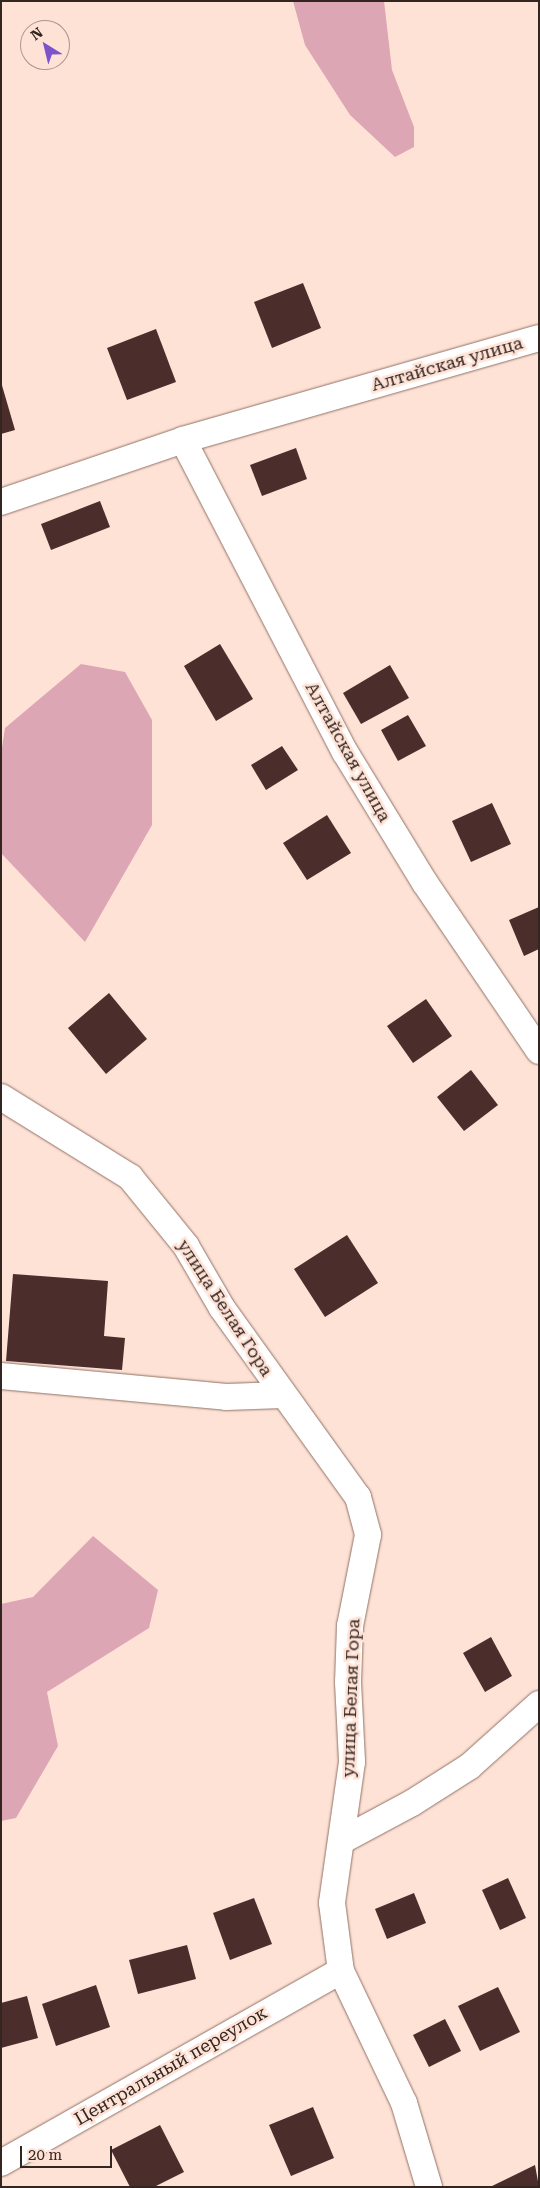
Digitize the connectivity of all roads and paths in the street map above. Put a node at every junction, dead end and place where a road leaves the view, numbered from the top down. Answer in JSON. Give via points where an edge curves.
{"nodes":[{"id":1,"x":539,"y":338,"type":"edge"},
{"id":2,"x":183,"y":440,"type":"junction"},
{"id":3,"x":1,"y":502,"type":"edge"},
{"id":4,"x":539,"y":1050,"type":"edge"},
{"id":5,"x":1,"y":1097,"type":"edge"},
{"id":6,"x":1,"y":1376,"type":"edge"},
{"id":7,"x":283,"y":1395,"type":"junction"},
{"id":8,"x":539,"y":1704,"type":"edge"},
{"id":9,"x":341,"y":1841,"type":"junction"},
{"id":10,"x":341,"y":1971,"type":"junction"},
{"id":11,"x":1,"y":2163,"type":"edge"},
{"id":12,"x":429,"y":2187,"type":"edge"}],
"edges":[{"from":1,"to":2,"type":"street","name":"Алтайская улица"},
{"from":2,"to":3,"type":"street","name":"Алтайская улица"},
{"from":2,"to":4,"type":"street","name":"Алтайская улица","via":[[350,760],[430,891]]},
{"from":5,"to":7,"type":"street","name":"улица Белая Гора","via":[[130,1177],[186,1246],[222,1308]]},
{"from":6,"to":7,"type":"street","via":[[226,1397]]},
{"from":7,"to":9,"type":"street","name":"улица Белая Гора","via":[[358,1497],[368,1535],[350,1626],[348,1682],[352,1762]]},
{"from":8,"to":9,"type":"street","via":[[470,1766],[412,1803]]},
{"from":9,"to":10,"type":"street","name":"улица Белая Гора","via":[[332,1903]]},
{"from":10,"to":11,"type":"street","name":"Центральный переулок"},
{"from":10,"to":12,"type":"street","name":"улица Белая Гора","via":[[404,2103]]}]}
